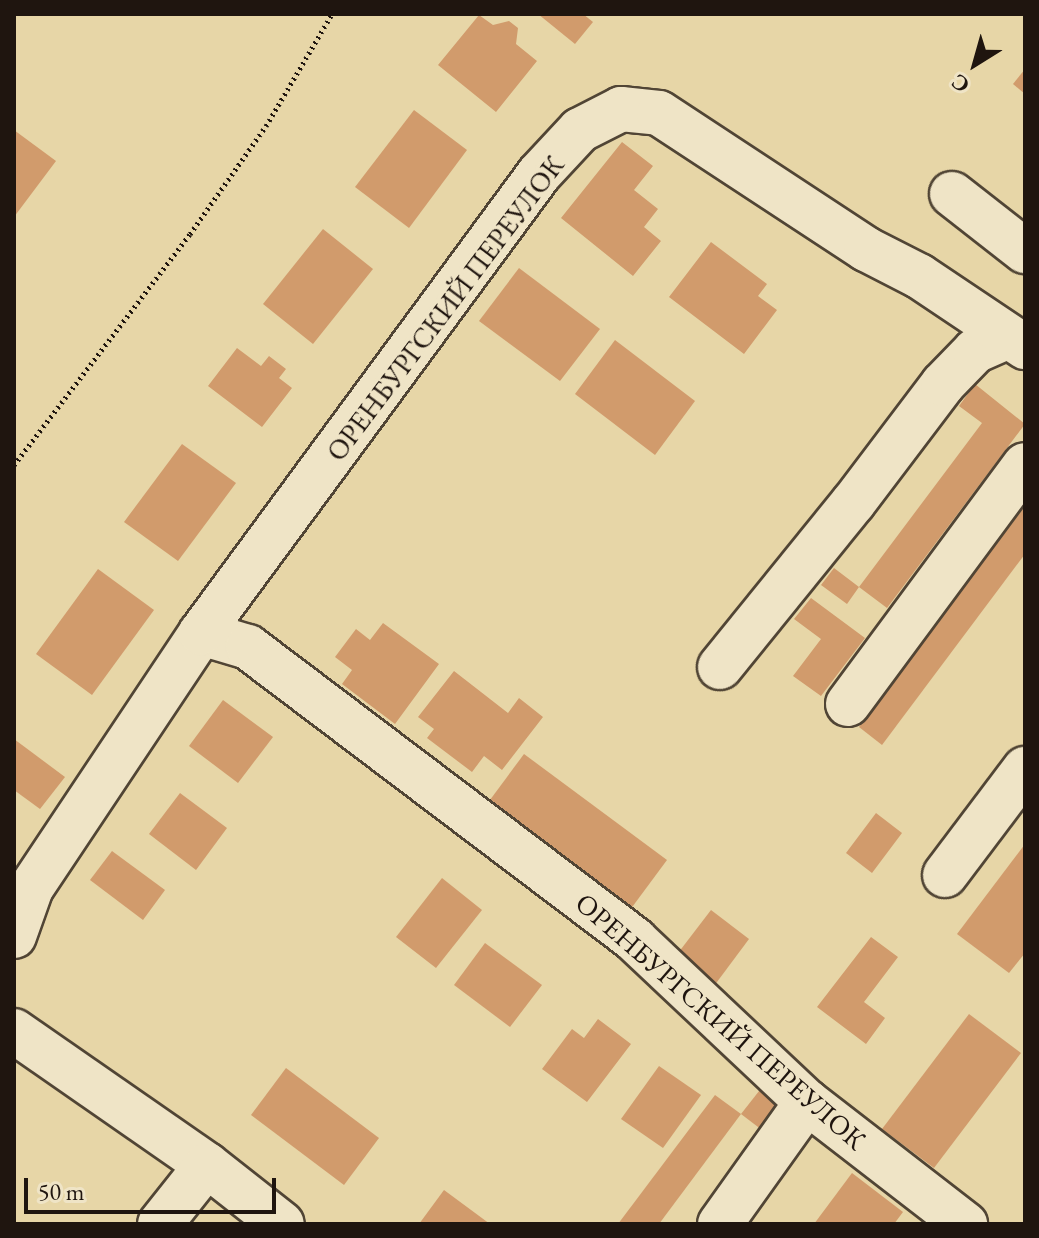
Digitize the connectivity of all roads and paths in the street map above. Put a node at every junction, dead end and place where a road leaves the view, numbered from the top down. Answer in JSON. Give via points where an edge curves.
{"nodes":[{"id":1,"x":332,"y":14,"type":"edge"},
{"id":2,"x":952,"y":194,"type":"dead end"},
{"id":3,"x":1025,"y":251,"type":"edge"},
{"id":4,"x":1017,"y":342,"type":"edge"},
{"id":5,"x":14,"y":465,"type":"edge"},
{"id":6,"x":1025,"y":465,"type":"edge"},
{"id":7,"x":201,"y":633,"type":"junction"},
{"id":8,"x":720,"y":667,"type":"dead end"},
{"id":9,"x":848,"y":704,"type":"dead end"},
{"id":10,"x":1025,"y":769,"type":"edge"},
{"id":11,"x":945,"y":875,"type":"dead end"},
{"id":12,"x":14,"y":936,"type":"edge"},
{"id":13,"x":14,"y":1031,"type":"edge"},
{"id":14,"x":807,"y":1102,"type":"junction"},
{"id":15,"x":207,"y":1165,"type":"junction"},
{"id":16,"x":160,"y":1224,"type":"edge"},
{"id":17,"x":282,"y":1224,"type":"edge"},
{"id":18,"x":720,"y":1224,"type":"edge"},
{"id":19,"x":965,"y":1224,"type":"edge"}],
"edges":[{"from":1,"to":5,"type":"path","via":[[258,138]]},
{"from":2,"to":3,"type":"street"},
{"from":4,"to":7,"type":"street","name":"ОРЕНБУРГСКИЙ ПЕРЕУЛОК","via":[[659,113],[621,109],[580,130],[539,174]]},
{"from":4,"to":8,"type":"street","via":[[975,351],[943,384]]},
{"from":6,"to":9,"type":"street"},
{"from":7,"to":12,"type":"street","name":"ОРЕНБУРГСКИЙ ПЕРЕУЛОК","via":[[31,888]]},
{"from":7,"to":14,"type":"street","name":"ОРЕНБУРГСКИЙ ПЕРЕУЛОК","via":[[248,647],[635,940]]},
{"from":10,"to":11,"type":"street"},
{"from":13,"to":15,"type":"street"},
{"from":14,"to":18,"type":"street"},
{"from":14,"to":19,"type":"street","name":"ОРЕНБУРГСКИЙ ПЕРЕУЛОК"},
{"from":15,"to":16,"type":"street"},
{"from":15,"to":17,"type":"street"}]}
